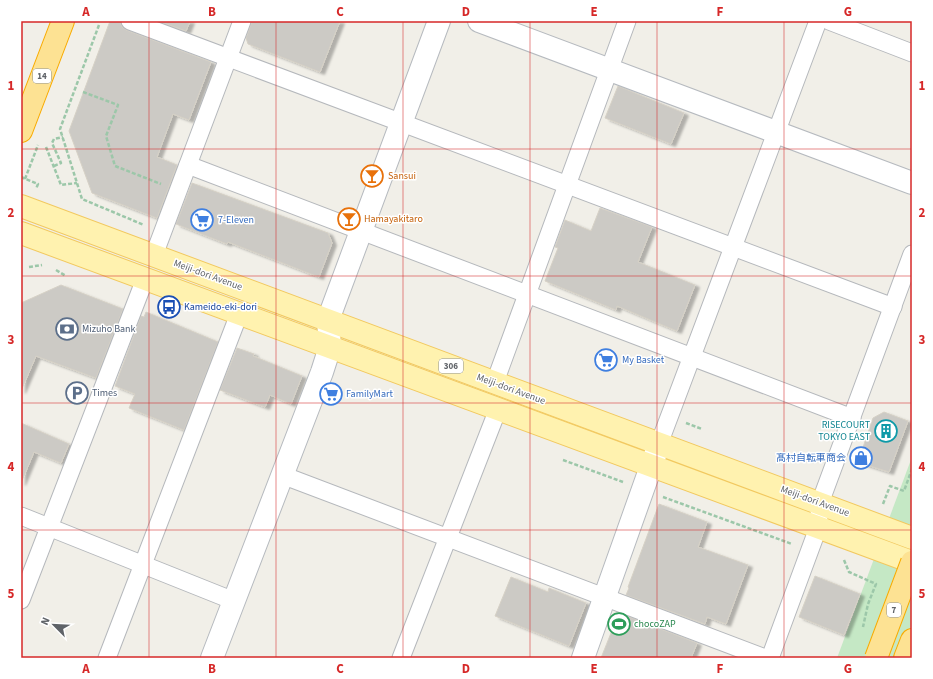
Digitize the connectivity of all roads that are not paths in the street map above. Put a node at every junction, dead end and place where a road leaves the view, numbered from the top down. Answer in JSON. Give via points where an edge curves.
{"nodes":[{"id":1,"x":63,"y":21,"type":"edge"},
{"id":2,"x":130,"y":21,"type":"edge"},
{"id":3,"x":242,"y":21,"type":"edge"},
{"id":4,"x":439,"y":21,"type":"edge"},
{"id":5,"x":479,"y":21,"type":"edge"},
{"id":6,"x":627,"y":21,"type":"edge"},
{"id":7,"x":818,"y":21,"type":"edge"},
{"id":8,"x":829,"y":21,"type":"edge"},
{"id":9,"x":912,"y":53,"type":"edge"},
{"id":10,"x":228,"y":58,"type":"junction"},
{"id":11,"x":609,"y":70,"type":"junction"},
{"id":12,"x":402,"y":122,"type":"junction"},
{"id":13,"x":21,"y":131,"type":"edge"},
{"id":14,"x":776,"y":132,"type":"junction"},
{"id":15,"x":188,"y":165,"type":"junction"},
{"id":16,"x":912,"y":183,"type":"edge"},
{"id":17,"x":567,"y":184,"type":"junction"},
{"id":18,"x":21,"y":206,"type":"edge"},
{"id":19,"x":361,"y":231,"type":"junction"},
{"id":20,"x":21,"y":233,"type":"edge"},
{"id":21,"x":733,"y":247,"type":"junction"},
{"id":22,"x":912,"y":254,"type":"edge"},
{"id":23,"x":154,"y":255,"type":"junction"},
{"id":24,"x":145,"y":279,"type":"junction"},
{"id":25,"x":527,"y":294,"type":"junction"},
{"id":26,"x":893,"y":306,"type":"junction"},
{"id":27,"x":239,"y":314,"type":"junction"},
{"id":28,"x":328,"y":320,"type":"junction"},
{"id":29,"x":330,"y":348,"type":"junction"},
{"id":30,"x":692,"y":357,"type":"junction"},
{"id":31,"x":494,"y":382,"type":"junction"},
{"id":32,"x":498,"y":409,"type":"junction"},
{"id":33,"x":852,"y":418,"type":"junction"},
{"id":34,"x":659,"y":444,"type":"junction"},
{"id":35,"x":651,"y":466,"type":"junction"},
{"id":36,"x":282,"y":475,"type":"junction"},
{"id":37,"x":820,"y":503,"type":"junction"},
{"id":38,"x":21,"y":516,"type":"edge"},
{"id":39,"x":49,"y":527,"type":"junction"},
{"id":40,"x":818,"y":528,"type":"junction"},
{"id":41,"x":448,"y":538,"type":"junction"},
{"id":42,"x":912,"y":538,"type":"edge"},
{"id":43,"x":912,"y":562,"type":"edge"},
{"id":44,"x":143,"y":564,"type":"junction"},
{"id":45,"x":604,"y":597,"type":"junction"},
{"id":46,"x":21,"y":600,"type":"edge"},
{"id":47,"x":234,"y":601,"type":"junction"},
{"id":48,"x":912,"y":640,"type":"edge"},
{"id":49,"x":107,"y":658,"type":"edge"},
{"id":50,"x":212,"y":658,"type":"edge"},
{"id":51,"x":401,"y":658,"type":"edge"},
{"id":52,"x":583,"y":658,"type":"edge"},
{"id":53,"x":765,"y":658,"type":"edge"},
{"id":54,"x":770,"y":658,"type":"edge"},
{"id":55,"x":876,"y":658,"type":"edge"},
{"id":56,"x":905,"y":658,"type":"edge"}],
"edges":[{"from":1,"to":13,"type":"highway","number":"14"},
{"from":2,"to":10,"type":"street"},
{"from":3,"to":10,"type":"street"},
{"from":4,"to":12,"type":"street"},
{"from":5,"to":11,"type":"street"},
{"from":6,"to":11,"type":"street"},
{"from":7,"to":14,"type":"street"},
{"from":8,"to":9,"type":"street"},
{"from":10,"to":12,"type":"street"},
{"from":10,"to":15,"type":"street"},
{"from":11,"to":14,"type":"street"},
{"from":11,"to":17,"type":"street"},
{"from":12,"to":17,"type":"street"},
{"from":12,"to":19,"type":"street"},
{"from":14,"to":16,"type":"street"},
{"from":14,"to":21,"type":"street"},
{"from":15,"to":19,"type":"street"},
{"from":15,"to":23,"type":"street"},
{"from":17,"to":21,"type":"street"},
{"from":17,"to":25,"type":"street"},
{"from":18,"to":23,"type":"main road","name":"Meiji-dori Avenue","number":"306"},
{"from":19,"to":25,"type":"street"},
{"from":19,"to":28,"type":"street"},
{"from":20,"to":24,"type":"main road","number":"306"},
{"from":21,"to":26,"type":"street"},
{"from":21,"to":30,"type":"street"},
{"from":22,"to":26,"type":"street"},
{"from":23,"to":28,"type":"main road","name":"Meiji-dori Avenue","number":"306"},
{"from":24,"to":27,"type":"main road","number":"306"},
{"from":24,"to":39,"type":"street"},
{"from":25,"to":30,"type":"street"},
{"from":25,"to":31,"type":"street"},
{"from":26,"to":33,"type":"street"},
{"from":27,"to":29,"type":"main road","number":"306"},
{"from":27,"to":44,"type":"street"},
{"from":28,"to":29,"type":"street"},
{"from":28,"to":31,"type":"main road","name":"Meiji-dori Avenue","number":"306"},
{"from":29,"to":32,"type":"main road","number":"306"},
{"from":29,"to":36,"type":"street"},
{"from":30,"to":33,"type":"street"},
{"from":30,"to":34,"type":"street"},
{"from":31,"to":34,"type":"main road","name":"Meiji-dori Avenue","number":"306"},
{"from":32,"to":35,"type":"main road","number":"306"},
{"from":32,"to":41,"type":"street"},
{"from":33,"to":37,"type":"street"},
{"from":34,"to":35,"type":"street"},
{"from":34,"to":37,"type":"main road","name":"Meiji-dori Avenue","number":"306"},
{"from":35,"to":40,"type":"main road","number":"306"},
{"from":35,"to":45,"type":"street"},
{"from":36,"to":41,"type":"street"},
{"from":36,"to":47,"type":"street"},
{"from":37,"to":40,"type":"street"},
{"from":37,"to":42,"type":"main road","name":"Meiji-dori Avenue","number":"306","via":[[881,516]]},
{"from":38,"to":39,"type":"street"},
{"from":39,"to":44,"type":"street"},
{"from":39,"to":46,"type":"street"},
{"from":40,"to":43,"type":"main road","number":"306"},
{"from":40,"to":54,"type":"street"},
{"from":41,"to":45,"type":"street"},
{"from":41,"to":51,"type":"street"},
{"from":43,"to":55,"type":"highway","number":"7","bridge":true},
{"from":44,"to":47,"type":"street"},
{"from":44,"to":49,"type":"street"},
{"from":45,"to":52,"type":"street"},
{"from":45,"to":53,"type":"street"},
{"from":47,"to":50,"type":"street"},
{"from":48,"to":56,"type":"highway"}]}
